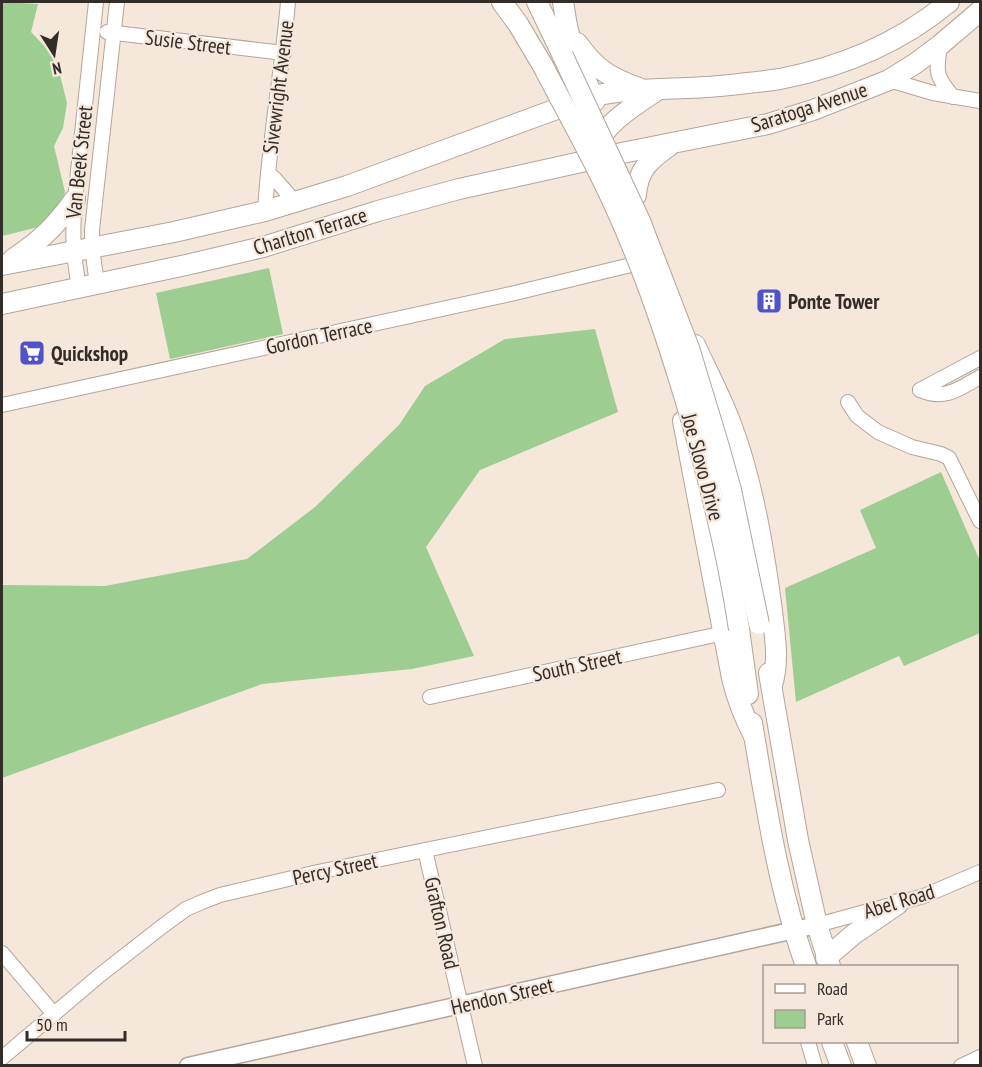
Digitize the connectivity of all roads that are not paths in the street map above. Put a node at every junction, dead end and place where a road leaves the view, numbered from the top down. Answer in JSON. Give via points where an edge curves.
{"nodes":[{"id":1,"x":96,"y":2,"type":"edge"},
{"id":2,"x":117,"y":2,"type":"edge"},
{"id":3,"x":288,"y":2,"type":"edge"},
{"id":4,"x":502,"y":2,"type":"edge"},
{"id":5,"x":537,"y":2,"type":"edge"},
{"id":6,"x":563,"y":2,"type":"edge"},
{"id":7,"x":949,"y":2,"type":"edge"},
{"id":8,"x":981,"y":11,"type":"edge"},
{"id":9,"x":93,"y":30,"type":"junction"},
{"id":10,"x":568,"y":31,"type":"junction"},
{"id":11,"x":114,"y":33,"type":"junction"},
{"id":12,"x":940,"y":45,"type":"junction"},
{"id":13,"x":284,"y":53,"type":"junction"},
{"id":14,"x":890,"y":80,"type":"junction"},
{"id":15,"x":653,"y":89,"type":"junction"},
{"id":16,"x":592,"y":96,"type":"junction"},
{"id":17,"x":952,"y":97,"type":"junction"},
{"id":18,"x":981,"y":101,"type":"edge"},
{"id":19,"x":607,"y":130,"type":"junction"},
{"id":20,"x":672,"y":144,"type":"junction"},
{"id":21,"x":617,"y":154,"type":"junction"},
{"id":22,"x":592,"y":160,"type":"junction"},
{"id":23,"x":268,"y":173,"type":"junction"},
{"id":24,"x":636,"y":195,"type":"junction"},
{"id":25,"x":75,"y":199,"type":"junction"},
{"id":26,"x":295,"y":202,"type":"junction"},
{"id":27,"x":265,"y":211,"type":"junction"},
{"id":28,"x":82,"y":250,"type":"junction"},
{"id":29,"x":3,"y":264,"type":"edge"},
{"id":30,"x":635,"y":264,"type":"junction"},
{"id":31,"x":88,"y":286,"type":"junction"},
{"id":32,"x":2,"y":304,"type":"edge"},
{"id":33,"x":981,"y":358,"type":"edge"},
{"id":34,"x":981,"y":376,"type":"edge"},
{"id":35,"x":848,"y":402,"type":"dead end"},
{"id":36,"x":2,"y":405,"type":"edge"},
{"id":37,"x":981,"y":521,"type":"edge"},
{"id":38,"x":731,"y":631,"type":"junction"},
{"id":39,"x":772,"y":685,"type":"junction"},
{"id":40,"x":430,"y":697,"type":"dead end"},
{"id":41,"x":718,"y":790,"type":"dead end"},
{"id":42,"x":425,"y":850,"type":"junction"},
{"id":43,"x":981,"y":872,"type":"edge"},
{"id":44,"x":898,"y":904,"type":"junction"},
{"id":45,"x":817,"y":925,"type":"junction"},
{"id":46,"x":793,"y":930,"type":"junction"},
{"id":47,"x":2,"y":953,"type":"edge"},
{"id":48,"x":828,"y":962,"type":"edge"},
{"id":49,"x":805,"y":965,"type":"edge"},
{"id":50,"x":462,"y":1005,"type":"junction"},
{"id":51,"x":54,"y":1014,"type":"junction"},
{"id":52,"x":809,"y":1043,"type":"edge"},
{"id":53,"x":833,"y":1043,"type":"edge"},
{"id":54,"x":858,"y":1043,"type":"edge"},
{"id":55,"x":981,"y":1057,"type":"edge"},
{"id":56,"x":2,"y":1058,"type":"edge"},
{"id":57,"x":188,"y":1065,"type":"edge"},
{"id":58,"x":475,"y":1065,"type":"edge"},
{"id":59,"x":815,"y":1065,"type":"edge"},
{"id":60,"x":841,"y":1065,"type":"edge"},
{"id":61,"x":866,"y":1065,"type":"edge"},
{"id":62,"x":962,"y":1065,"type":"edge"}],
"edges":[{"from":1,"to":9,"type":"street","name":"Van Beek Street"},
{"from":2,"to":11,"type":"street","name":"Van Beek Street"},
{"from":3,"to":13,"type":"street","name":"Sivewright Avenue"},
{"from":4,"to":38,"type":"main road","name":"Joe Slovo Drive","bridge":true,"via":[[543,66],[601,176],[650,290],[710,489],[728,567]]},
{"from":5,"to":39,"type":"main road","name":"Joe Slovo Drive","bridge":true,"via":[[640,222],[689,348],[731,490]]},
{"from":6,"to":10,"type":"main road"},
{"from":7,"to":15,"type":"main road","name":"Saratoga Avenue","via":[[886,44],[821,68],[780,79]]},
{"from":8,"to":12,"type":"main road","name":"Saratoga Avenue"},
{"from":9,"to":11,"type":"street","name":"Susie Street"},
{"from":9,"to":25,"type":"street","name":"Van Beek Street"},
{"from":10,"to":15,"type":"main road","via":[[587,57],[607,75]]},
{"from":10,"to":16,"type":"main road"},
{"from":11,"to":13,"type":"street","name":"Susie Street"},
{"from":11,"to":28,"type":"street","name":"Van Beek Street","via":[[92,230]]},
{"from":12,"to":14,"type":"main road","name":"Saratoga Avenue"},
{"from":12,"to":17,"type":"street","via":[[938,77]]},
{"from":13,"to":23,"type":"street","name":"Sivewright Avenue"},
{"from":14,"to":17,"type":"street"},
{"from":14,"to":20,"type":"main road","name":"Saratoga Avenue","via":[[784,119]]},
{"from":15,"to":16,"type":"main road","name":"Saratoga Avenue"},
{"from":15,"to":19,"type":"main road"},
{"from":16,"to":19,"type":"main road"},
{"from":16,"to":26,"type":"main road","name":"Charlton Terrace"},
{"from":17,"to":18,"type":"street"},
{"from":19,"to":21,"type":"main road"},
{"from":19,"to":22,"type":"main road","via":[[598,140]]},
{"from":20,"to":21,"type":"main road","name":"Saratoga Avenue"},
{"from":20,"to":24,"type":"main road","via":[[645,166]]},
{"from":21,"to":22,"type":"main road","name":"Charlton Terrace"},
{"from":21,"to":24,"type":"main road"},
{"from":22,"to":30,"type":"main road"},
{"from":22,"to":31,"type":"main road","name":"Charlton Terrace","via":[[423,198],[263,247]]},
{"from":23,"to":26,"type":"street","name":"Sivewright Avenue"},
{"from":23,"to":27,"type":"street","name":"Sivewright Avenue"},
{"from":24,"to":39,"type":"main road","via":[[739,447],[767,573],[776,657]]},
{"from":25,"to":28,"type":"street","name":"Van Beek Street","via":[[73,230]]},
{"from":25,"to":29,"type":"main road","via":[[37,243]]},
{"from":26,"to":27,"type":"main road","name":"Charlton Terrace"},
{"from":27,"to":28,"type":"main road","name":"Charlton Terrace"},
{"from":28,"to":29,"type":"main road","name":"Charlton Terrace"},
{"from":28,"to":31,"type":"street","name":"Van Beek Street"},
{"from":28,"to":31,"type":"street","name":"Van Beek Street"},
{"from":30,"to":36,"type":"street","name":"Gordon Terrace"},
{"from":30,"to":38,"type":"main road","via":[[666,347]]},
{"from":31,"to":32,"type":"main road","name":"Charlton Terrace"},
{"from":33,"to":34,"type":"street","via":[[920,390],[939,395]]},
{"from":35,"to":37,"type":"street","via":[[871,429],[949,458]]},
{"from":38,"to":40,"type":"street","name":"South Street"},
{"from":38,"to":46,"type":"main road","name":"Joe Slovo Drive"},
{"from":39,"to":45,"type":"main road","name":"Joe Slovo Drive","via":[[798,840]]},
{"from":41,"to":42,"type":"street","name":"Percy Street"},
{"from":42,"to":50,"type":"street","name":"Grafton Road"},
{"from":42,"to":51,"type":"street","name":"Percy Street","via":[[220,895],[186,909]]},
{"from":43,"to":44,"type":"street","name":"Abel Road"},
{"from":44,"to":45,"type":"street","name":"Abel Road"},
{"from":44,"to":48,"type":"main road","via":[[854,934]]},
{"from":45,"to":46,"type":"street","name":"Hendon Street"},
{"from":45,"to":48,"type":"main road","name":"Joe Slovo Drive"},
{"from":46,"to":49,"type":"main road","name":"Joe Slovo Drive"},
{"from":46,"to":50,"type":"street","name":"Hendon Street"},
{"from":47,"to":51,"type":"street"},
{"from":50,"to":57,"type":"street","name":"Hendon Street"},
{"from":50,"to":58,"type":"street","name":"Grafton Road"},
{"from":51,"to":56,"type":"street","name":"Percy Street"},
{"from":52,"to":59,"type":"street"},
{"from":53,"to":60,"type":"main road"},
{"from":54,"to":61,"type":"main road"},
{"from":55,"to":62,"type":"street"}]}
